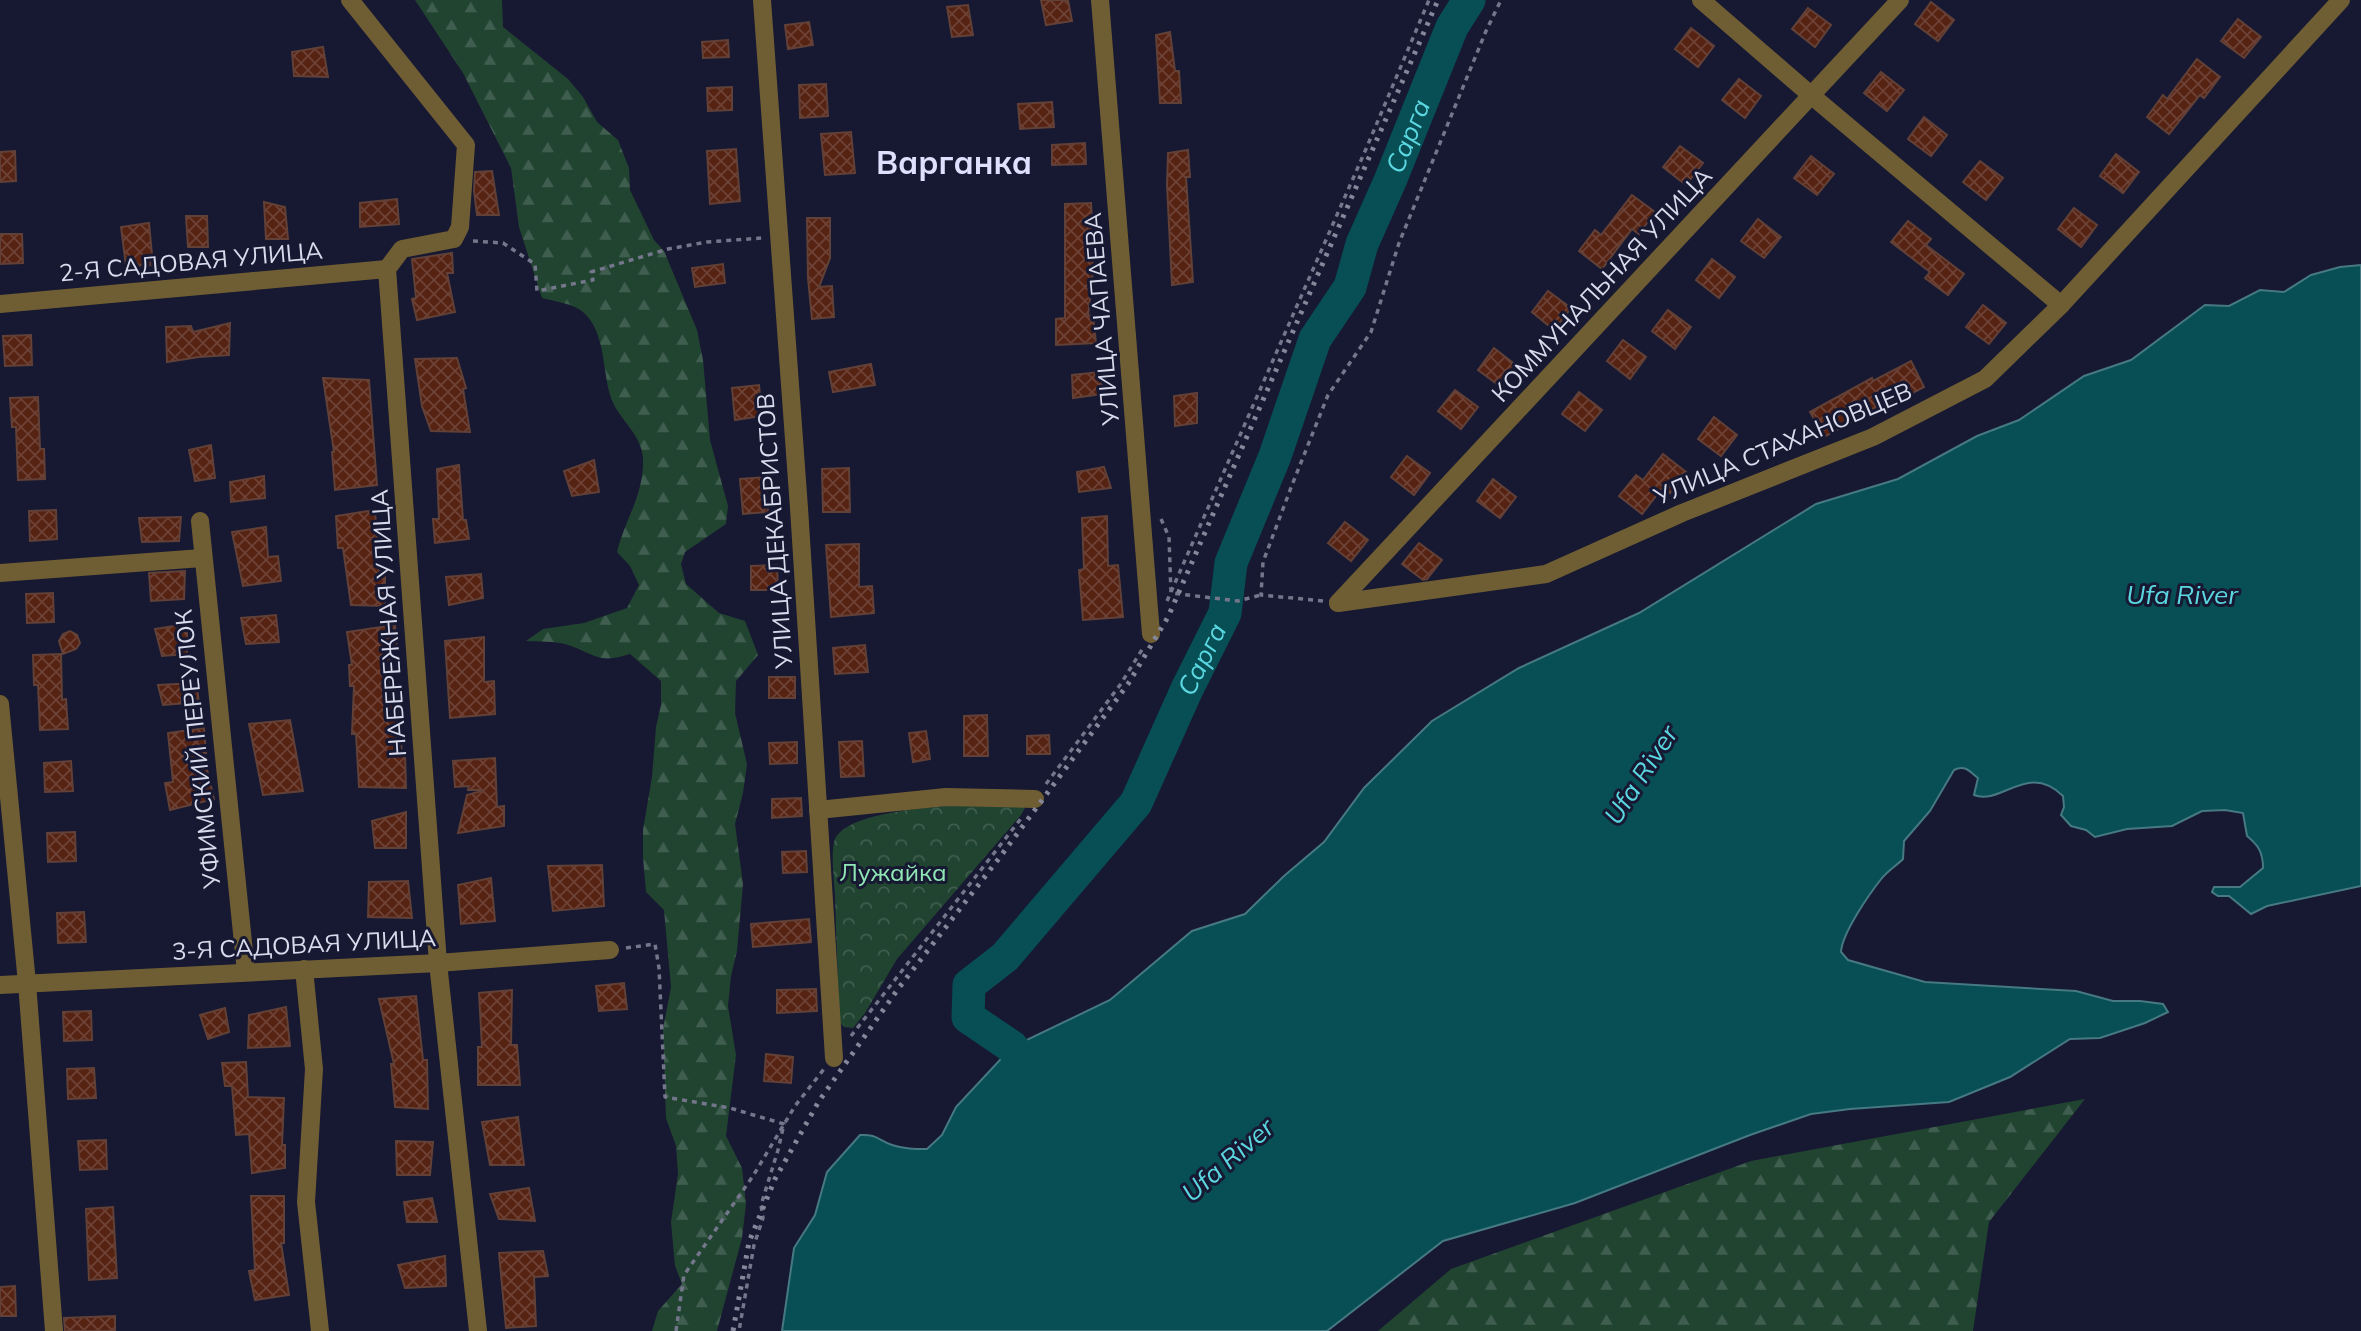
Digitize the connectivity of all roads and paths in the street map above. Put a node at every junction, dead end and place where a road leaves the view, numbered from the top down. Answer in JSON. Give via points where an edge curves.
{"nodes":[{"id":1,"x":350,"y":0,"type":"edge"},
{"id":2,"x":762,"y":0,"type":"edge"},
{"id":3,"x":1100,"y":0,"type":"edge"},
{"id":4,"x":1429,"y":0,"type":"edge"},
{"id":5,"x":1501,"y":0,"type":"edge"},
{"id":6,"x":1701,"y":0,"type":"edge"},
{"id":7,"x":1900,"y":0,"type":"edge"},
{"id":8,"x":2341,"y":0,"type":"edge"},
{"id":9,"x":1812,"y":96,"type":"junction"},
{"id":10,"x":778,"y":237,"type":"junction"},
{"id":11,"x":454,"y":239,"type":"junction"},
{"id":12,"x":387,"y":269,"type":"junction"},
{"id":13,"x":0,"y":304,"type":"edge"},
{"id":14,"x":2061,"y":305,"type":"junction"},
{"id":15,"x":1159,"y":515,"type":"dead end"},
{"id":16,"x":200,"y":521,"type":"dead end"},
{"id":17,"x":202,"y":558,"type":"junction"},
{"id":18,"x":0,"y":573,"type":"edge"},
{"id":19,"x":1171,"y":593,"type":"junction"},
{"id":20,"x":1261,"y":595,"type":"junction"},
{"id":21,"x":1338,"y":603,"type":"junction"},
{"id":22,"x":1166,"y":604,"type":"dead end"},
{"id":23,"x":1152,"y":634,"type":"joint"},
{"id":24,"x":0,"y":704,"type":"edge"},
{"id":25,"x":1035,"y":799,"type":"junction"},
{"id":26,"x":818,"y":810,"type":"junction"},
{"id":27,"x":610,"y":950,"type":"joint"},
{"id":28,"x":438,"y":963,"type":"junction"},
{"id":29,"x":304,"y":969,"type":"junction"},
{"id":30,"x":246,"y":972,"type":"junction"},
{"id":31,"x":27,"y":982,"type":"junction"},
{"id":32,"x":0,"y":985,"type":"edge"},
{"id":33,"x":834,"y":1058,"type":"junction"},
{"id":34,"x":784,"y":1125,"type":"junction"},
{"id":35,"x":54,"y":1331,"type":"edge"},
{"id":36,"x":320,"y":1331,"type":"edge"},
{"id":37,"x":478,"y":1331,"type":"edge"},
{"id":38,"x":676,"y":1331,"type":"edge"},
{"id":39,"x":739,"y":1331,"type":"edge"}],
"edges":[{"from":1,"to":11,"type":"street","via":[[466,145],[460,227]]},
{"from":2,"to":10,"type":"street","name":"УЛИЦА ДЕКАБРИСТОВ"},
{"from":3,"to":23,"type":"street","name":"УЛИЦА ЧАПАЕВА"},
{"from":4,"to":19,"type":"path"},
{"from":5,"to":20,"type":"path","via":[[1399,243],[1371,332],[1328,395],[1302,459],[1263,562]]},
{"from":6,"to":9,"type":"street"},
{"from":7,"to":9,"type":"street","name":"КОММУНАЛЬНАЯ УЛИЦА"},
{"from":8,"to":14,"type":"street","name":"УЛИЦА СТАХАНОВЦЕВ"},
{"from":9,"to":14,"type":"street"},
{"from":9,"to":21,"type":"street","name":"КОММУНАЛЬНАЯ УЛИЦА"},
{"from":10,"to":11,"type":"path","via":[[668,250],[591,272],[593,281],[537,291],[535,264],[503,243]]},
{"from":10,"to":26,"type":"street","name":"УЛИЦА ДЕКАБРИСТОВ"},
{"from":11,"to":12,"type":"street","via":[[402,248]]},
{"from":12,"to":13,"type":"street","name":"2-Я САДОВАЯ УЛИЦА"},
{"from":12,"to":28,"type":"street","name":"НАБЕРЕЖНАЯ УЛИЦА"},
{"from":14,"to":21,"type":"street","name":"УЛИЦА СТАХАНОВЦЕВ","via":[[1972,386],[1873,437],[1682,513],[1546,574]]},
{"from":15,"to":19,"type":"path","via":[[1168,537]]},
{"from":16,"to":17,"type":"street","name":"УФИМСКИЙ ПЕРЕУЛОК"},
{"from":17,"to":18,"type":"street"},
{"from":17,"to":30,"type":"street","name":"УФИМСКИЙ ПЕРЕУЛОК"},
{"from":19,"to":20,"type":"path","via":[[1238,601]]},
{"from":19,"to":22,"type":"path"},
{"from":20,"to":21,"type":"path"},
{"from":23,"to":25,"type":"path"},
{"from":24,"to":31,"type":"street"},
{"from":25,"to":26,"type":"street","via":[[946,797]]},
{"from":25,"to":33,"type":"path"},
{"from":26,"to":33,"type":"street","name":"УЛИЦА ДЕКАБРИСТОВ"},
{"from":27,"to":28,"type":"street","name":"3-Я САДОВАЯ УЛИЦА"},
{"from":27,"to":34,"type":"path","via":[[655,944],[665,1097],[730,1108]]},
{"from":28,"to":29,"type":"street","name":"3-Я САДОВАЯ УЛИЦА"},
{"from":28,"to":37,"type":"street","name":"НАБЕРЕЖНАЯ УЛИЦА"},
{"from":29,"to":30,"type":"street","name":"3-Я САДОВАЯ УЛИЦА"},
{"from":29,"to":36,"type":"street","via":[[314,1069],[306,1202]]},
{"from":30,"to":31,"type":"street","name":"3-Я САДОВАЯ УЛИЦА"},
{"from":31,"to":32,"type":"street","name":"3-Я САДОВАЯ УЛИЦА"},
{"from":31,"to":35,"type":"street"},
{"from":33,"to":34,"type":"path"},
{"from":34,"to":38,"type":"path","via":[[684,1275]]},
{"from":34,"to":39,"type":"path","via":[[761,1205],[763,1218]]}]}
